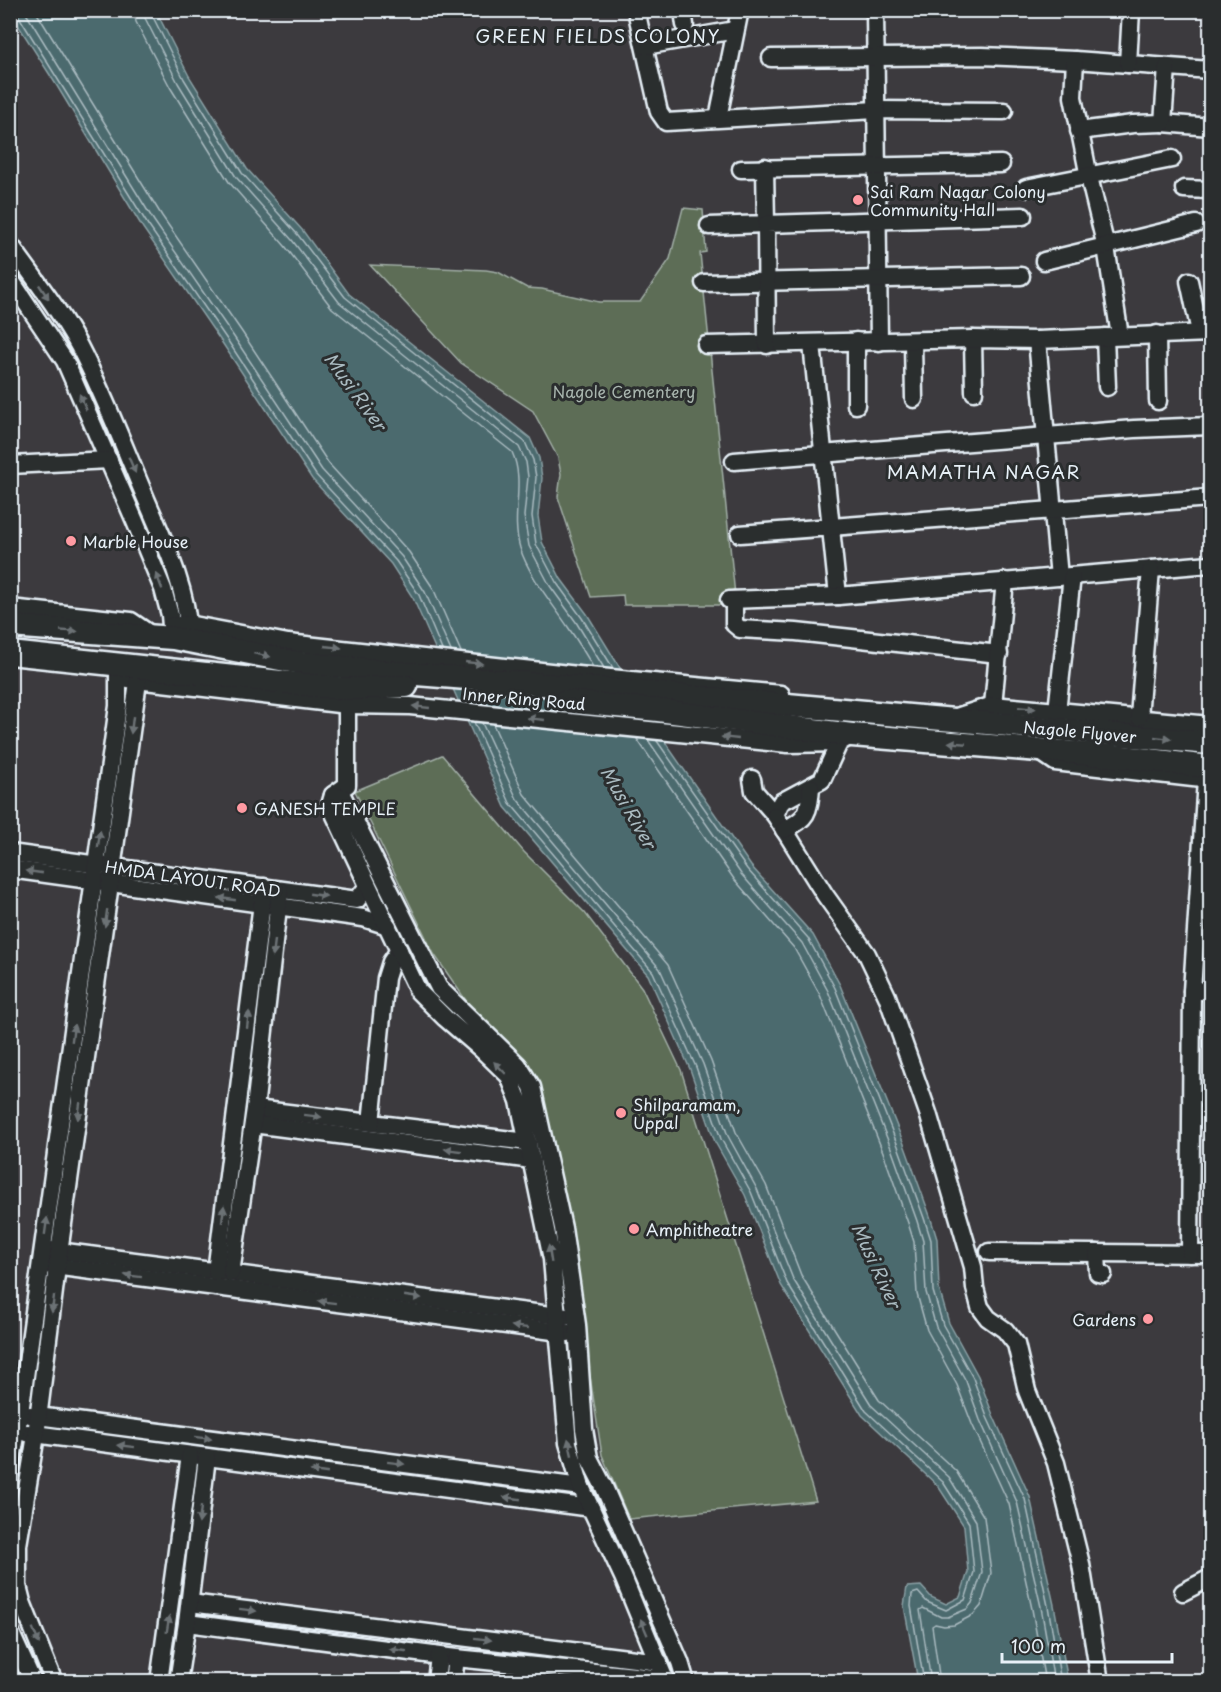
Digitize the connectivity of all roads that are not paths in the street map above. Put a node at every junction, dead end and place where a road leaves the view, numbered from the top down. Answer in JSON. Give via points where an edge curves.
{"nodes":[{"id":1,"x":636,"y":10,"type":"edge"},
{"id":2,"x":740,"y":10,"type":"edge"},
{"id":3,"x":875,"y":10,"type":"edge"},
{"id":4,"x":1131,"y":10,"type":"edge"},
{"id":5,"x":735,"y":30,"type":"junction"},
{"id":6,"x":645,"y":46,"type":"junction"},
{"id":7,"x":876,"y":56,"type":"junction"},
{"id":8,"x":771,"y":58,"type":"dead end"},
{"id":9,"x":1075,"y":60,"type":"junction"},
{"id":10,"x":1128,"y":64,"type":"junction"},
{"id":11,"x":1167,"y":67,"type":"junction"},
{"id":12,"x":1210,"y":70,"type":"edge"},
{"id":13,"x":876,"y":110,"type":"junction"},
{"id":14,"x":1004,"y":111,"type":"dead end"},
{"id":15,"x":718,"y":118,"type":"junction"},
{"id":16,"x":1163,"y":123,"type":"junction"},
{"id":17,"x":1210,"y":127,"type":"edge"},
{"id":18,"x":1079,"y":131,"type":"junction"},
{"id":19,"x":1172,"y":159,"type":"dead end"},
{"id":20,"x":1001,"y":164,"type":"dead end"},
{"id":21,"x":878,"y":166,"type":"junction"},
{"id":22,"x":765,"y":167,"type":"junction"},
{"id":23,"x":741,"y":169,"type":"dead end"},
{"id":24,"x":1089,"y":177,"type":"junction"},
{"id":25,"x":1026,"y":188,"type":"dead end"},
{"id":26,"x":1184,"y":189,"type":"dead end"},
{"id":27,"x":1210,"y":190,"type":"edge"},
{"id":28,"x":1023,"y":216,"type":"dead end"},
{"id":29,"x":878,"y":221,"type":"junction"},
{"id":30,"x":766,"y":224,"type":"junction"},
{"id":31,"x":1196,"y":224,"type":"dead end"},
{"id":32,"x":709,"y":226,"type":"dead end"},
{"id":33,"x":10,"y":244,"type":"edge"},
{"id":34,"x":1106,"y":247,"type":"junction"},
{"id":35,"x":1044,"y":261,"type":"dead end"},
{"id":36,"x":1021,"y":276,"type":"dead end"},
{"id":37,"x":10,"y":279,"type":"edge"},
{"id":38,"x":879,"y":279,"type":"junction"},
{"id":39,"x":766,"y":280,"type":"junction"},
{"id":40,"x":1189,"y":281,"type":"dead end"},
{"id":41,"x":704,"y":283,"type":"dead end"},
{"id":42,"x":1205,"y":332,"type":"edge"},
{"id":43,"x":1157,"y":334,"type":"junction"},
{"id":44,"x":1112,"y":336,"type":"junction"},
{"id":45,"x":972,"y":339,"type":"junction"},
{"id":46,"x":1037,"y":339,"type":"junction"},
{"id":47,"x":856,"y":341,"type":"junction"},
{"id":48,"x":913,"y":341,"type":"junction"},
{"id":49,"x":879,"y":342,"type":"junction"},
{"id":50,"x":813,"y":344,"type":"junction"},
{"id":51,"x":706,"y":345,"type":"dead end"},
{"id":52,"x":767,"y":345,"type":"junction"},
{"id":53,"x":1107,"y":387,"type":"dead end"},
{"id":54,"x":974,"y":392,"type":"dead end"},
{"id":55,"x":914,"y":399,"type":"dead end"},
{"id":56,"x":1158,"y":401,"type":"dead end"},
{"id":57,"x":856,"y":405,"type":"dead end"},
{"id":58,"x":1210,"y":426,"type":"edge"},
{"id":59,"x":1045,"y":437,"type":"junction"},
{"id":60,"x":823,"y":453,"type":"junction"},
{"id":61,"x":109,"y":460,"type":"junction"},
{"id":62,"x":735,"y":461,"type":"dead end"},
{"id":63,"x":10,"y":465,"type":"edge"},
{"id":64,"x":1210,"y":498,"type":"edge"},
{"id":65,"x":1052,"y":509,"type":"junction"},
{"id":66,"x":830,"y":526,"type":"junction"},
{"id":67,"x":740,"y":534,"type":"dead end"},
{"id":68,"x":1210,"y":564,"type":"edge"},
{"id":69,"x":1151,"y":569,"type":"junction"},
{"id":70,"x":1066,"y":577,"type":"junction"},
{"id":71,"x":1005,"y":581,"type":"junction"},
{"id":72,"x":838,"y":596,"type":"junction"},
{"id":73,"x":10,"y":608,"type":"edge"},
{"id":74,"x":10,"y":626,"type":"edge"},
{"id":75,"x":175,"y":633,"type":"junction"},
{"id":76,"x":10,"y":653,"type":"edge"},
{"id":77,"x":999,"y":654,"type":"junction"},
{"id":78,"x":400,"y":664,"type":"junction"},
{"id":79,"x":129,"y":672,"type":"junction"},
{"id":80,"x":347,"y":697,"type":"junction"},
{"id":81,"x":656,"y":702,"type":"junction"},
{"id":82,"x":477,"y":703,"type":"junction"},
{"id":83,"x":993,"y":705,"type":"junction"},
{"id":84,"x":1057,"y":711,"type":"junction"},
{"id":85,"x":918,"y":717,"type":"junction"},
{"id":86,"x":1139,"y":717,"type":"junction"},
{"id":87,"x":950,"y":720,"type":"junction"},
{"id":88,"x":1210,"y":724,"type":"edge"},
{"id":89,"x":846,"y":739,"type":"junction"},
{"id":90,"x":1210,"y":743,"type":"edge"},
{"id":91,"x":1037,"y":750,"type":"joint"},
{"id":92,"x":1209,"y":776,"type":"edge"},
{"id":93,"x":752,"y":779,"type":"dead end"},
{"id":94,"x":811,"y":787,"type":"junction"},
{"id":95,"x":333,"y":795,"type":"junction"},
{"id":96,"x":779,"y":822,"type":"junction"},
{"id":97,"x":10,"y":853,"type":"edge"},
{"id":98,"x":10,"y":869,"type":"edge"},
{"id":99,"x":95,"y":872,"type":"junction"},
{"id":100,"x":112,"y":875,"type":"junction"},
{"id":101,"x":368,"y":886,"type":"junction"},
{"id":102,"x":271,"y":897,"type":"junction"},
{"id":103,"x":388,"y":926,"type":"junction"},
{"id":104,"x":399,"y":950,"type":"junction"},
{"id":105,"x":439,"y":988,"type":"junction"},
{"id":106,"x":1192,"y":991,"type":"junction"},
{"id":107,"x":1210,"y":992,"type":"edge"},
{"id":108,"x":435,"y":1008,"type":"junction"},
{"id":109,"x":239,"y":1094,"type":"junction"},
{"id":110,"x":255,"y":1109,"type":"junction"},
{"id":111,"x":370,"y":1123,"type":"junction"},
{"id":112,"x":483,"y":1136,"type":"junction"},
{"id":113,"x":528,"y":1142,"type":"junction"},
{"id":114,"x":479,"y":1153,"type":"junction"},
{"id":115,"x":532,"y":1160,"type":"junction"},
{"id":116,"x":989,"y":1252,"type":"dead end"},
{"id":117,"x":1096,"y":1253,"type":"junction"},
{"id":118,"x":1190,"y":1254,"type":"junction"},
{"id":119,"x":1210,"y":1254,"type":"edge"},
{"id":120,"x":50,"y":1258,"type":"junction"},
{"id":121,"x":224,"y":1273,"type":"junction"},
{"id":122,"x":1103,"y":1274,"type":"dead end"},
{"id":123,"x":558,"y":1324,"type":"junction"},
{"id":124,"x":577,"y":1326,"type":"junction"},
{"id":125,"x":20,"y":1413,"type":"junction"},
{"id":126,"x":38,"y":1417,"type":"junction"},
{"id":127,"x":17,"y":1431,"type":"junction"},
{"id":128,"x":36,"y":1435,"type":"junction"},
{"id":129,"x":190,"y":1455,"type":"junction"},
{"id":130,"x":207,"y":1457,"type":"junction"},
{"id":131,"x":10,"y":1471,"type":"edge"},
{"id":132,"x":581,"y":1487,"type":"junction"},
{"id":133,"x":591,"y":1508,"type":"junction"},
{"id":134,"x":1210,"y":1578,"type":"edge"},
{"id":135,"x":1184,"y":1592,"type":"dead end"},
{"id":136,"x":190,"y":1603,"type":"junction"},
{"id":137,"x":187,"y":1623,"type":"junction"},
{"id":138,"x":10,"y":1631,"type":"edge"},
{"id":139,"x":522,"y":1644,"type":"junction"},
{"id":140,"x":551,"y":1648,"type":"junction"},
{"id":141,"x":569,"y":1650,"type":"junction"},
{"id":142,"x":448,"y":1657,"type":"junction"},
{"id":143,"x":497,"y":1662,"type":"junction"},
{"id":144,"x":659,"y":1662,"type":"junction"},
{"id":145,"x":526,"y":1665,"type":"junction"},
{"id":146,"x":582,"y":1675,"type":"edge"},
{"id":147,"x":665,"y":1680,"type":"edge"},
{"id":148,"x":33,"y":1682,"type":"edge"},
{"id":149,"x":54,"y":1682,"type":"edge"},
{"id":150,"x":159,"y":1682,"type":"edge"},
{"id":151,"x":178,"y":1682,"type":"edge"},
{"id":152,"x":436,"y":1682,"type":"edge"},
{"id":153,"x":453,"y":1682,"type":"edge"},
{"id":154,"x":686,"y":1682,"type":"edge"},
{"id":155,"x":1100,"y":1682,"type":"edge"}],
"edges":[{"from":1,"to":6,"type":"street"},
{"from":2,"to":5,"type":"street"},
{"from":3,"to":7,"type":"street"},
{"from":4,"to":10,"type":"street"},
{"from":5,"to":6,"type":"street"},
{"from":5,"to":15,"type":"street"},
{"from":6,"to":15,"type":"street","via":[[659,112],[666,122]]},
{"from":7,"to":8,"type":"street"},
{"from":7,"to":9,"type":"street"},
{"from":7,"to":13,"type":"street"},
{"from":9,"to":10,"type":"street"},
{"from":9,"to":18,"type":"street","via":[[1073,97]]},
{"from":10,"to":11,"type":"street"},
{"from":11,"to":12,"type":"street"},
{"from":11,"to":16,"type":"street"},
{"from":13,"to":14,"type":"street"},
{"from":13,"to":15,"type":"street"},
{"from":13,"to":21,"type":"street"},
{"from":16,"to":17,"type":"street"},
{"from":16,"to":18,"type":"street"},
{"from":18,"to":24,"type":"street"},
{"from":19,"to":24,"type":"street"},
{"from":20,"to":21,"type":"street"},
{"from":21,"to":22,"type":"street"},
{"from":21,"to":29,"type":"street"},
{"from":22,"to":23,"type":"street"},
{"from":22,"to":30,"type":"street"},
{"from":24,"to":25,"type":"street"},
{"from":24,"to":34,"type":"street"},
{"from":26,"to":27,"type":"street"},
{"from":28,"to":29,"type":"street"},
{"from":29,"to":30,"type":"street"},
{"from":29,"to":38,"type":"street"},
{"from":30,"to":32,"type":"street"},
{"from":30,"to":39,"type":"street"},
{"from":31,"to":34,"type":"street"},
{"from":33,"to":75,"type":"street","one_way":true,"via":[[78,345],[153,514],[188,613]]},
{"from":34,"to":35,"type":"street"},
{"from":34,"to":44,"type":"street"},
{"from":36,"to":38,"type":"street"},
{"from":61,"to":37,"type":"street","one_way":true,"via":[[61,354]]},
{"from":38,"to":39,"type":"street"},
{"from":38,"to":49,"type":"street"},
{"from":39,"to":41,"type":"street"},
{"from":39,"to":52,"type":"street"},
{"from":40,"to":42,"type":"street"},
{"from":42,"to":43,"type":"street"},
{"from":43,"to":44,"type":"street"},
{"from":43,"to":56,"type":"street"},
{"from":44,"to":46,"type":"street"},
{"from":44,"to":53,"type":"street"},
{"from":45,"to":46,"type":"street"},
{"from":45,"to":48,"type":"street"},
{"from":45,"to":54,"type":"street"},
{"from":46,"to":59,"type":"street"},
{"from":47,"to":49,"type":"street"},
{"from":47,"to":50,"type":"street"},
{"from":47,"to":57,"type":"street"},
{"from":48,"to":49,"type":"street"},
{"from":48,"to":55,"type":"street"},
{"from":50,"to":52,"type":"street"},
{"from":50,"to":60,"type":"street"},
{"from":51,"to":52,"type":"street"},
{"from":58,"to":59,"type":"street"},
{"from":59,"to":60,"type":"street"},
{"from":59,"to":65,"type":"street"},
{"from":60,"to":62,"type":"street"},
{"from":60,"to":66,"type":"street"},
{"from":61,"to":63,"type":"street"},
{"from":75,"to":61,"type":"street","one_way":true,"via":[[163,589]]},
{"from":64,"to":65,"type":"street"},
{"from":65,"to":66,"type":"street"},
{"from":65,"to":70,"type":"street"},
{"from":66,"to":67,"type":"street"},
{"from":66,"to":72,"type":"street"},
{"from":68,"to":69,"type":"street"},
{"from":69,"to":70,"type":"street"},
{"from":69,"to":86,"type":"street"},
{"from":70,"to":71,"type":"street"},
{"from":70,"to":84,"type":"street"},
{"from":71,"to":72,"type":"street"},
{"from":71,"to":77,"type":"street"},
{"from":72,"to":77,"type":"street","via":[[731,600],[734,624],[740,629]]},
{"from":73,"to":75,"type":"street","via":[[131,621]]},
{"from":74,"to":75,"type":"highway","name":"Inner Ring Road","one_way":true},
{"from":75,"to":78,"type":"highway","name":"Inner Ring Road","one_way":true,"via":[[301,663]]},
{"from":76,"to":79,"type":"highway","name":"Inner Ring Road"},
{"from":77,"to":83,"type":"street"},
{"from":78,"to":81,"type":"highway","name":"Inner Ring Road"},
{"from":78,"to":85,"type":"street","one_way":true,"via":[[734,688],[892,707]]},
{"from":79,"to":80,"type":"highway","name":"Inner Ring Road"},
{"from":99,"to":79,"type":"street","one_way":true,"via":[[118,706]]},
{"from":79,"to":100,"type":"street","one_way":true},
{"from":82,"to":80,"type":"highway","name":"Inner Ring Road","one_way":true,"via":[[408,686]]},
{"from":80,"to":95,"type":"street","via":[[347,785]]},
{"from":81,"to":82,"type":"highway","name":"Inner Ring Road"},
{"from":81,"to":85,"type":"highway","name":"Inner Ring Road"},
{"from":81,"to":89,"type":"highway","name":"Inner Ring Road"},
{"from":89,"to":82,"type":"street","one_way":true,"via":[[788,744]]},
{"from":83,"to":84,"type":"street","one_way":true},
{"from":83,"to":87,"type":"street"},
{"from":84,"to":86,"type":"street"},
{"from":85,"to":87,"type":"highway","name":"Inner Ring Road"},
{"from":86,"to":88,"type":"street"},
{"from":87,"to":90,"type":"highway","name":"Nagole Flyover","one_way":true},
{"from":91,"to":89,"type":"highway","name":"Inner Ring Road","one_way":true},
{"from":89,"to":94,"type":"street","via":[[822,780]]},
{"from":91,"to":92,"type":"highway","name":"Nagole Flyover"},
{"from":92,"to":106,"type":"street"},
{"from":93,"to":96,"type":"street","via":[[754,790]]},
{"from":94,"to":96,"type":"street","via":[[781,802]]},
{"from":94,"to":96,"type":"street","via":[[809,809],[801,822]]},
{"from":95,"to":101,"type":"street","via":[[330,805]]},
{"from":95,"to":105,"type":"street","via":[[343,797]]},
{"from":96,"to":155,"type":"street","via":[[867,954],[887,996],[974,1267],[980,1307],[1016,1344],[1027,1391],[1056,1463],[1081,1564]]},
{"from":97,"to":99,"type":"street","name":"HMDA LAYOUT ROAD"},
{"from":99,"to":98,"type":"street","one_way":true},
{"from":99,"to":100,"type":"street"},
{"from":120,"to":99,"type":"street","one_way":true},
{"from":100,"to":102,"type":"street"},
{"from":100,"to":120,"type":"street","one_way":true},
{"from":102,"to":101,"type":"street","name":"HMDA LAYOUT ROAD","one_way":true,"via":[[357,900]]},
{"from":101,"to":103,"type":"street"},
{"from":102,"to":103,"type":"street"},
{"from":109,"to":102,"type":"street","one_way":true},
{"from":102,"to":110,"type":"street","one_way":true},
{"from":103,"to":104,"type":"street"},
{"from":104,"to":108,"type":"street","via":[[418,991]]},
{"from":104,"to":111,"type":"street","via":[[386,978]]},
{"from":105,"to":108,"type":"street"},
{"from":105,"to":124,"type":"street","via":[[518,1065],[532,1087],[563,1228]]},
{"from":106,"to":107,"type":"street"},
{"from":106,"to":118,"type":"street"},
{"from":113,"to":108,"type":"street","one_way":true,"via":[[509,1076]]},
{"from":109,"to":110,"type":"street"},
{"from":121,"to":109,"type":"street","one_way":true},
{"from":110,"to":111,"type":"street","one_way":true},
{"from":114,"to":110,"type":"street","one_way":true},
{"from":110,"to":121,"type":"street"},
{"from":111,"to":112,"type":"street"},
{"from":112,"to":113,"type":"street"},
{"from":112,"to":114,"type":"street"},
{"from":113,"to":115,"type":"street"},
{"from":114,"to":115,"type":"street"},
{"from":123,"to":115,"type":"street","one_way":true,"via":[[552,1259]]},
{"from":116,"to":117,"type":"street"},
{"from":117,"to":118,"type":"street"},
{"from":117,"to":122,"type":"street","via":[[1098,1273]]},
{"from":118,"to":119,"type":"street"},
{"from":120,"to":121,"type":"street"},
{"from":123,"to":120,"type":"street","one_way":true},
{"from":120,"to":125,"type":"street"},
{"from":120,"to":126,"type":"street","one_way":true},
{"from":121,"to":123,"type":"street","one_way":true},
{"from":123,"to":124,"type":"street"},
{"from":132,"to":123,"type":"street","one_way":true,"via":[[568,1443]]},
{"from":124,"to":154,"type":"street","via":[[589,1458]]},
{"from":125,"to":126,"type":"street"},
{"from":125,"to":127,"type":"street"},
{"from":126,"to":128,"type":"street"},
{"from":126,"to":132,"type":"street","one_way":true},
{"from":127,"to":128,"type":"street"},
{"from":127,"to":131,"type":"street"},
{"from":129,"to":128,"type":"street","one_way":true},
{"from":128,"to":149,"type":"street","one_way":true,"via":[[18,1545],[18,1586]]},
{"from":129,"to":130,"type":"street"},
{"from":150,"to":129,"type":"street","one_way":true},
{"from":133,"to":130,"type":"street","one_way":true},
{"from":130,"to":136,"type":"street","one_way":true},
{"from":132,"to":133,"type":"street"},
{"from":144,"to":133,"type":"street","one_way":true},
{"from":134,"to":135,"type":"street"},
{"from":136,"to":137,"type":"street"},
{"from":136,"to":139,"type":"street","one_way":true},
{"from":142,"to":137,"type":"street","one_way":true},
{"from":137,"to":151,"type":"street"},
{"from":138,"to":148,"type":"street"},
{"from":139,"to":140,"type":"street"},
{"from":139,"to":143,"type":"street"},
{"from":140,"to":141,"type":"street"},
{"from":140,"to":145,"type":"street"},
{"from":141,"to":144,"type":"street"},
{"from":141,"to":146,"type":"street"},
{"from":142,"to":143,"type":"street"},
{"from":142,"to":152,"type":"street"},
{"from":142,"to":153,"type":"street"},
{"from":143,"to":145,"type":"street"},
{"from":144,"to":147,"type":"street"},
{"from":145,"to":146,"type":"street"},
{"from":146,"to":147,"type":"street"}]}
